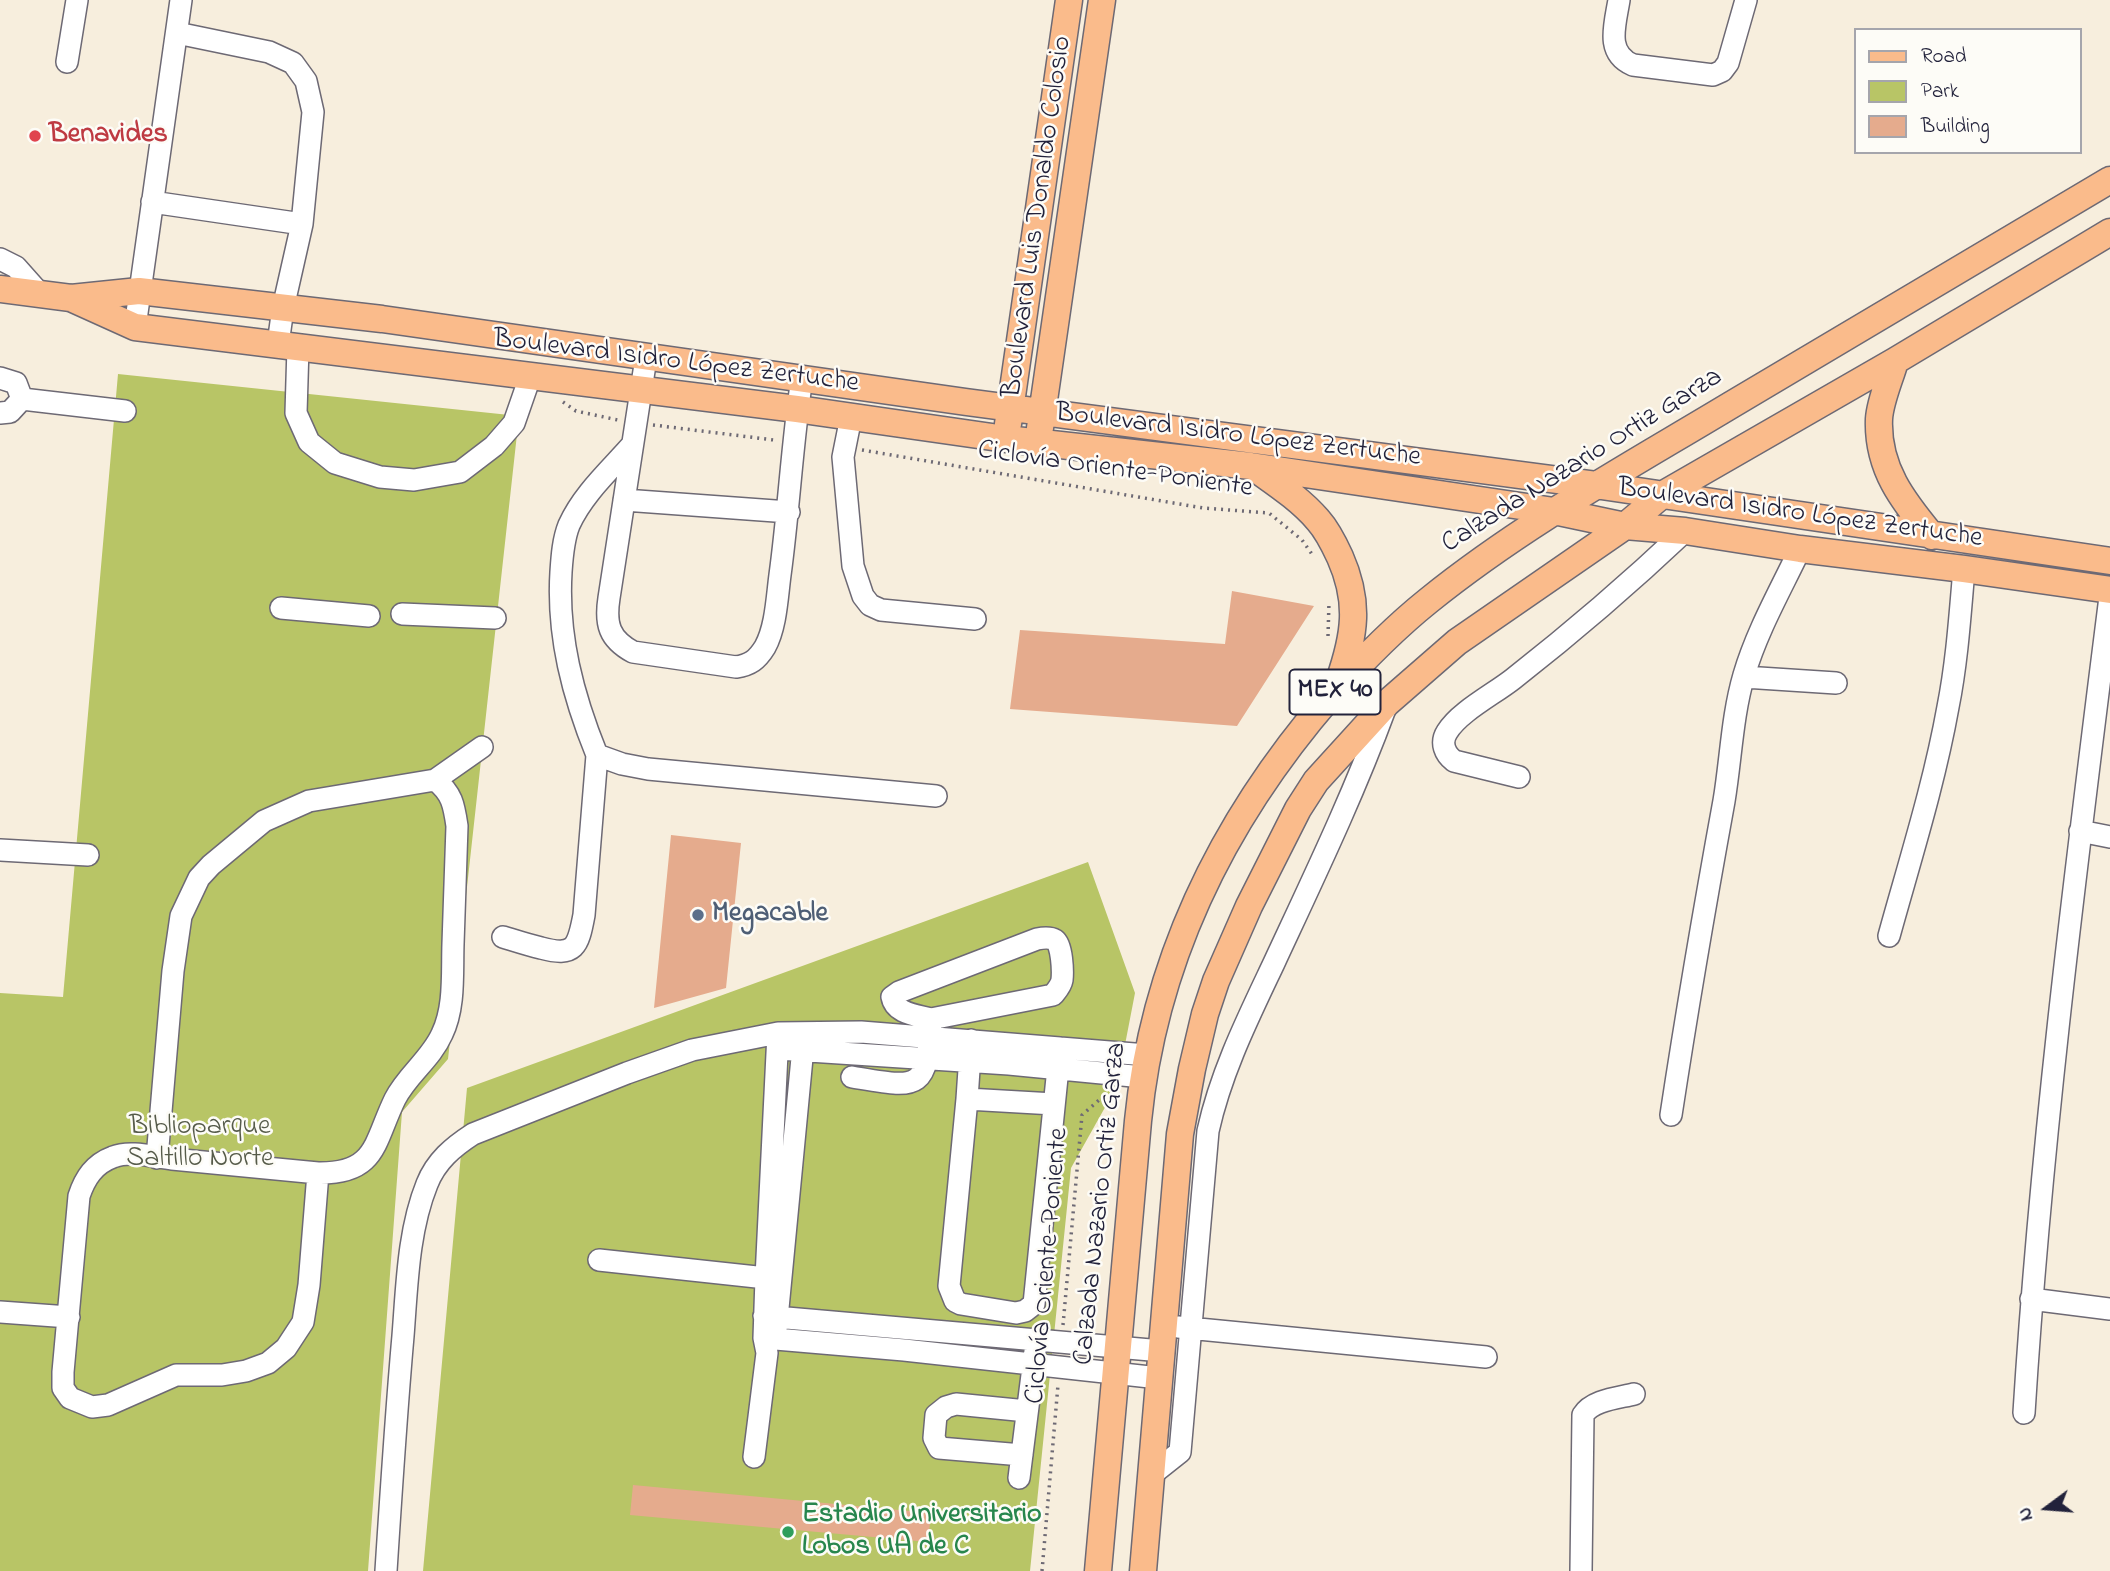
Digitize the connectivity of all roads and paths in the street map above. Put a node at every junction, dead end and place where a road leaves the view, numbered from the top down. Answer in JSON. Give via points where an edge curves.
{"nodes":[{"id":1,"x":77,"y":0,"type":"edge"},
{"id":2,"x":181,"y":0,"type":"edge"},
{"id":3,"x":1069,"y":0,"type":"edge"},
{"id":4,"x":1102,"y":0,"type":"edge"},
{"id":5,"x":1619,"y":0,"type":"edge"},
{"id":6,"x":1745,"y":0,"type":"edge"},
{"id":7,"x":177,"y":33,"type":"junction"},
{"id":8,"x":67,"y":62,"type":"dead end"},
{"id":9,"x":2110,"y":180,"type":"edge"},
{"id":10,"x":152,"y":202,"type":"junction"},
{"id":11,"x":302,"y":224,"type":"junction"},
{"id":12,"x":2110,"y":232,"type":"edge"},
{"id":13,"x":0,"y":259,"type":"edge"},
{"id":14,"x":0,"y":289,"type":"edge"},
{"id":15,"x":139,"y":291,"type":"junction"},
{"id":16,"x":40,"y":294,"type":"junction"},
{"id":17,"x":71,"y":298,"type":"junction"},
{"id":18,"x":283,"y":308,"type":"junction"},
{"id":19,"x":135,"y":327,"type":"junction"},
{"id":20,"x":288,"y":346,"type":"junction"},
{"id":21,"x":646,"y":358,"type":"junction"},
{"id":22,"x":1895,"y":361,"type":"junction"},
{"id":23,"x":530,"y":377,"type":"junction"},
{"id":24,"x":0,"y":378,"type":"edge"},
{"id":25,"x":802,"y":378,"type":"junction"},
{"id":26,"x":640,"y":391,"type":"junction"},
{"id":27,"x":22,"y":398,"type":"junction"},
{"id":28,"x":558,"y":398,"type":"dead end"},
{"id":29,"x":1010,"y":406,"type":"junction"},
{"id":30,"x":797,"y":409,"type":"junction"},
{"id":31,"x":125,"y":411,"type":"dead end"},
{"id":32,"x":1043,"y":411,"type":"junction"},
{"id":33,"x":0,"y":413,"type":"edge"},
{"id":34,"x":851,"y":416,"type":"junction"},
{"id":35,"x":634,"y":434,"type":"junction"},
{"id":36,"x":1006,"y":439,"type":"junction"},
{"id":37,"x":794,"y":442,"type":"junction"},
{"id":38,"x":1036,"y":443,"type":"junction"},
{"id":39,"x":845,"y":447,"type":"junction"},
{"id":40,"x":1251,"y":466,"type":"junction"},
{"id":41,"x":1596,"y":485,"type":"junction"},
{"id":42,"x":1662,"y":495,"type":"junction"},
{"id":43,"x":624,"y":500,"type":"junction"},
{"id":44,"x":1554,"y":511,"type":"junction"},
{"id":45,"x":789,"y":512,"type":"junction"},
{"id":46,"x":1625,"y":526,"type":"junction"},
{"id":47,"x":1685,"y":531,"type":"junction"},
{"id":48,"x":1932,"y":536,"type":"junction"},
{"id":49,"x":1800,"y":549,"type":"junction"},
{"id":50,"x":1316,"y":560,"type":"dead end"},
{"id":51,"x":2110,"y":561,"type":"edge"},
{"id":52,"x":1964,"y":569,"type":"junction"},
{"id":53,"x":2110,"y":590,"type":"edge"},
{"id":54,"x":1329,"y":593,"type":"dead end"},
{"id":55,"x":2110,"y":597,"type":"edge"},
{"id":56,"x":281,"y":608,"type":"dead end"},
{"id":57,"x":402,"y":614,"type":"dead end"},
{"id":58,"x":369,"y":616,"type":"dead end"},
{"id":59,"x":495,"y":618,"type":"dead end"},
{"id":60,"x":975,"y":619,"type":"dead end"},
{"id":61,"x":1327,"y":644,"type":"dead end"},
{"id":62,"x":1744,"y":677,"type":"junction"},
{"id":63,"x":1836,"y":683,"type":"dead end"},
{"id":64,"x":1335,"y":692,"type":"junction"},
{"id":65,"x":1387,"y":703,"type":"junction"},
{"id":66,"x":482,"y":747,"type":"dead end"},
{"id":67,"x":597,"y":755,"type":"junction"},
{"id":68,"x":1519,"y":777,"type":"dead end"},
{"id":69,"x":435,"y":780,"type":"junction"},
{"id":70,"x":936,"y":796,"type":"dead end"},
{"id":71,"x":2080,"y":831,"type":"junction"},
{"id":72,"x":2110,"y":837,"type":"edge"},
{"id":73,"x":0,"y":850,"type":"edge"},
{"id":74,"x":88,"y":855,"type":"dead end"},
{"id":75,"x":1889,"y":936,"type":"dead end"},
{"id":76,"x":503,"y":937,"type":"dead end"},
{"id":77,"x":1000,"y":1006,"type":"junction"},
{"id":78,"x":930,"y":1027,"type":"junction"},
{"id":79,"x":803,"y":1040,"type":"junction"},
{"id":80,"x":971,"y":1040,"type":"junction"},
{"id":81,"x":778,"y":1041,"type":"junction"},
{"id":82,"x":1006,"y":1043,"type":"junction"},
{"id":83,"x":1060,"y":1048,"type":"junction"},
{"id":84,"x":928,"y":1059,"type":"junction"},
{"id":85,"x":970,"y":1062,"type":"junction"},
{"id":86,"x":1009,"y":1065,"type":"junction"},
{"id":87,"x":1058,"y":1069,"type":"junction"},
{"id":88,"x":1138,"y":1069,"type":"junction"},
{"id":89,"x":852,"y":1077,"type":"dead end"},
{"id":90,"x":967,"y":1099,"type":"junction"},
{"id":91,"x":1054,"y":1104,"type":"junction"},
{"id":92,"x":1671,"y":1115,"type":"dead end"},
{"id":93,"x":157,"y":1158,"type":"junction"},
{"id":94,"x":318,"y":1173,"type":"junction"},
{"id":95,"x":599,"y":1260,"type":"dead end"},
{"id":96,"x":766,"y":1278,"type":"junction"},
{"id":97,"x":2031,"y":1299,"type":"junction"},
{"id":98,"x":2110,"y":1309,"type":"edge"},
{"id":99,"x":991,"y":1310,"type":"junction"},
{"id":100,"x":0,"y":1312,"type":"edge"},
{"id":101,"x":69,"y":1317,"type":"junction"},
{"id":102,"x":771,"y":1317,"type":"junction"},
{"id":103,"x":1191,"y":1328,"type":"junction"},
{"id":104,"x":990,"y":1336,"type":"junction"},
{"id":105,"x":1163,"y":1338,"type":"junction"},
{"id":106,"x":906,"y":1339,"type":"junction"},
{"id":107,"x":1036,"y":1340,"type":"junction"},
{"id":108,"x":1062,"y":1343,"type":"junction"},
{"id":109,"x":768,"y":1344,"type":"junction"},
{"id":110,"x":1486,"y":1357,"type":"dead end"},
{"id":111,"x":989,"y":1358,"type":"junction"},
{"id":112,"x":1116,"y":1361,"type":"junction"},
{"id":113,"x":1033,"y":1364,"type":"junction"},
{"id":114,"x":1060,"y":1367,"type":"junction"},
{"id":115,"x":1159,"y":1378,"type":"junction"},
{"id":116,"x":1634,"y":1394,"type":"dead end"},
{"id":117,"x":1027,"y":1411,"type":"junction"},
{"id":118,"x":2024,"y":1413,"type":"dead end"},
{"id":119,"x":1022,"y":1455,"type":"junction"},
{"id":120,"x":754,"y":1457,"type":"dead end"},
{"id":121,"x":1151,"y":1475,"type":"junction"},
{"id":122,"x":1019,"y":1478,"type":"dead end"},
{"id":123,"x":386,"y":1571,"type":"edge"},
{"id":124,"x":1042,"y":1571,"type":"edge"},
{"id":125,"x":1098,"y":1571,"type":"edge"},
{"id":126,"x":1143,"y":1571,"type":"edge"},
{"id":127,"x":1581,"y":1571,"type":"edge"}],
"edges":[{"from":1,"to":8,"type":"street"},
{"from":2,"to":7,"type":"street"},
{"from":3,"to":29,"type":"main road","name":"Boulevard Luis Donaldo Colosio"},
{"from":4,"to":32,"type":"main road","name":"Boulevard Luis Donaldo Colosio"},
{"from":5,"to":6,"type":"street","via":[[1614,44],[1623,61],[1713,75],[1728,63]]},
{"from":7,"to":10,"type":"street"},
{"from":7,"to":11,"type":"street","via":[[269,52],[293,63],[306,81],[313,112]]},
{"from":9,"to":41,"type":"main road","name":"Calzada Nazario Ortiz Garza","number":"MEX 40"},
{"from":10,"to":11,"type":"street"},
{"from":10,"to":15,"type":"street"},
{"from":11,"to":18,"type":"street"},
{"from":12,"to":22,"type":"main road","number":"MEX 40"},
{"from":13,"to":16,"type":"street","via":[[16,267]]},
{"from":14,"to":16,"type":"main road","name":"Boulevard Isidro López Zertuche"},
{"from":15,"to":17,"type":"main road","name":"Boulevard Isidro López Zertuche"},
{"from":15,"to":18,"type":"main road","name":"Boulevard Isidro López Zertuche"},
{"from":15,"to":19,"type":"street"},
{"from":16,"to":17,"type":"main road","name":"Boulevard Isidro López Zertuche"},
{"from":17,"to":19,"type":"main road","name":"Boulevard Isidro López Zertuche"},
{"from":18,"to":20,"type":"street"},
{"from":18,"to":21,"type":"main road","name":"Boulevard Isidro López Zertuche"},
{"from":19,"to":20,"type":"main road","name":"Boulevard Isidro López Zertuche"},
{"from":20,"to":23,"type":"main road","name":"Boulevard Isidro López Zertuche"},
{"from":20,"to":23,"type":"street","via":[[296,413],[309,442],[335,463],[380,477],[414,480],[460,472],[514,424]]},
{"from":21,"to":25,"type":"main road","name":"Boulevard Isidro López Zertuche"},
{"from":21,"to":26,"type":"street"},
{"from":22,"to":42,"type":"main road","number":"MEX 40"},
{"from":22,"to":48,"type":"main road","via":[[1879,417],[1880,445],[1894,486]]},
{"from":23,"to":26,"type":"main road","name":"Boulevard Isidro López Zertuche"},
{"from":24,"to":27,"type":"street","via":[[16,383]]},
{"from":25,"to":29,"type":"main road","name":"Boulevard Isidro López Zertuche"},
{"from":25,"to":30,"type":"street"},
{"from":26,"to":30,"type":"main road","name":"Boulevard Isidro López Zertuche"},
{"from":26,"to":35,"type":"street"},
{"from":27,"to":31,"type":"street"},
{"from":27,"to":33,"type":"street","via":[[10,412]]},
{"from":28,"to":35,"type":"path","via":[[576,411]]},
{"from":29,"to":32,"type":"main road","name":"Boulevard Isidro López Zertuche"},
{"from":29,"to":36,"type":"main road","name":"Boulevard Luis Donaldo Colosio"},
{"from":30,"to":34,"type":"main road","name":"Boulevard Isidro López Zertuche"},
{"from":30,"to":37,"type":"street"},
{"from":32,"to":38,"type":"main road","name":"Boulevard Luis Donaldo Colosio"},
{"from":32,"to":41,"type":"main road","name":"Boulevard Isidro López Zertuche"},
{"from":34,"to":36,"type":"main road","name":"Boulevard Isidro López Zertuche"},
{"from":34,"to":39,"type":"street"},
{"from":35,"to":37,"type":"path"},
{"from":35,"to":43,"type":"street"},
{"from":35,"to":67,"type":"street","via":[[584,500],[562,550],[564,644],[575,696]]},
{"from":36,"to":38,"type":"main road","name":"Boulevard Isidro López Zertuche"},
{"from":37,"to":45,"type":"street"},
{"from":38,"to":40,"type":"main road","name":"Boulevard Isidro López Zertuche"},
{"from":39,"to":50,"type":"path","name":"Ciclovía Oriente-Poniente","via":[[1203,508],[1269,513],[1302,540]]},
{"from":39,"to":60,"type":"street","via":[[853,566],[863,596],[881,610]]},
{"from":40,"to":44,"type":"main road","name":"Boulevard Isidro López Zertuche"},
{"from":40,"to":64,"type":"main road","via":[[1318,520],[1350,580],[1353,630]]},
{"from":41,"to":42,"type":"main road","name":"Boulevard Isidro López Zertuche"},
{"from":41,"to":44,"type":"main road","name":"Calzada Nazario Ortiz Garza","number":"MEX 40"},
{"from":42,"to":46,"type":"main road","number":"MEX 40"},
{"from":42,"to":48,"type":"main road","name":"Boulevard Isidro López Zertuche"},
{"from":43,"to":45,"type":"street"},
{"from":43,"to":45,"type":"street","via":[[606,616],[610,631],[633,652],[736,667],[750,665],[767,644]]},
{"from":44,"to":46,"type":"main road","name":"Boulevard Isidro López Zertuche"},
{"from":44,"to":64,"type":"main road","name":"Calzada Nazario Ortiz Garza","number":"MEX 40","via":[[1425,603]]},
{"from":46,"to":47,"type":"main road","name":"Boulevard Isidro López Zertuche"},
{"from":46,"to":65,"type":"main road","number":"MEX 40","via":[[1457,642]]},
{"from":47,"to":49,"type":"main road","name":"Boulevard Isidro López Zertuche"},
{"from":47,"to":68,"type":"street","via":[[1597,611],[1448,730],[1444,747],[1454,761]]},
{"from":48,"to":51,"type":"main road","name":"Boulevard Isidro López Zertuche"},
{"from":49,"to":52,"type":"main road","name":"Boulevard Isidro López Zertuche"},
{"from":49,"to":62,"type":"street"},
{"from":52,"to":53,"type":"main road","name":"Boulevard Isidro López Zertuche"},
{"from":52,"to":75,"type":"street","via":[[1940,750]]},
{"from":54,"to":61,"type":"path"},
{"from":55,"to":71,"type":"street"},
{"from":56,"to":58,"type":"street"},
{"from":57,"to":59,"type":"street"},
{"from":62,"to":63,"type":"street"},
{"from":62,"to":92,"type":"street"},
{"from":64,"to":88,"type":"main road","name":"Calzada Nazario Ortiz Garza","number":"MEX 40","via":[[1276,762],[1237,821],[1177,950]]},
{"from":65,"to":103,"type":"street","via":[[1356,784],[1216,1096],[1208,1131]]},
{"from":65,"to":105,"type":"main road","number":"MEX 40","via":[[1316,781],[1298,809],[1216,981],[1180,1134]]},
{"from":66,"to":69,"type":"street"},
{"from":67,"to":70,"type":"street","via":[[648,769]]},
{"from":67,"to":76,"type":"street","via":[[584,915],[576,944],[557,953]]},
{"from":69,"to":93,"type":"street","via":[[309,801],[264,821],[199,878],[181,916]]},
{"from":69,"to":94,"type":"street","via":[[454,803],[457,826],[452,994],[446,1026],[435,1049],[400,1089],[367,1158],[340,1173]]},
{"from":71,"to":72,"type":"street"},
{"from":71,"to":97,"type":"street"},
{"from":73,"to":74,"type":"street"},
{"from":77,"to":78,"type":"street"},
{"from":77,"to":78,"type":"street","via":[[1056,992],[1062,977],[1056,941],[1037,939],[892,997],[900,1010]]},
{"from":77,"to":82,"type":"street"},
{"from":78,"to":79,"type":"street","via":[[846,1031]]},
{"from":78,"to":80,"type":"street"},
{"from":78,"to":84,"type":"street"},
{"from":79,"to":81,"type":"street"},
{"from":79,"to":84,"type":"street"},
{"from":79,"to":102,"type":"street"},
{"from":80,"to":82,"type":"street"},
{"from":80,"to":85,"type":"street"},
{"from":81,"to":96,"type":"street"},
{"from":81,"to":123,"type":"street","via":[[692,1050],[473,1134],[445,1154],[427,1183],[418,1211],[408,1272]]},
{"from":82,"to":83,"type":"street"},
{"from":82,"to":86,"type":"street"},
{"from":83,"to":87,"type":"street"},
{"from":83,"to":88,"type":"street"},
{"from":84,"to":85,"type":"street"},
{"from":84,"to":89,"type":"street","via":[[920,1077],[909,1083]]},
{"from":85,"to":86,"type":"street"},
{"from":85,"to":90,"type":"street"},
{"from":86,"to":87,"type":"street"},
{"from":87,"to":88,"type":"street"},
{"from":87,"to":91,"type":"street"},
{"from":88,"to":108,"type":"path","name":"Ciclovía Oriente-Poniente","via":[[1082,1115]]},
{"from":88,"to":112,"type":"main road","name":"Calzada Nazario Ortiz Garza","number":"MEX 40"},
{"from":90,"to":91,"type":"street"},
{"from":90,"to":99,"type":"street","via":[[948,1286],[955,1301]]},
{"from":91,"to":99,"type":"street","via":[[1034,1304],[1020,1313]]},
{"from":93,"to":94,"type":"street"},
{"from":93,"to":101,"type":"street","via":[[113,1157],[84,1179]]},
{"from":94,"to":101,"type":"street","via":[[303,1322],[286,1348],[268,1363],[222,1375],[176,1375],[108,1405],[92,1407],[70,1398],[63,1388]]},
{"from":95,"to":96,"type":"street"},
{"from":96,"to":102,"type":"street"},
{"from":97,"to":98,"type":"street"},
{"from":97,"to":118,"type":"street"},
{"from":99,"to":104,"type":"street"},
{"from":100,"to":101,"type":"street"},
{"from":102,"to":106,"type":"street"},
{"from":102,"to":109,"type":"street"},
{"from":103,"to":105,"type":"street"},
{"from":103,"to":110,"type":"street"},
{"from":103,"to":121,"type":"street","via":[[1180,1452]]},
{"from":104,"to":106,"type":"street"},
{"from":104,"to":107,"type":"street"},
{"from":104,"to":111,"type":"street"},
{"from":105,"to":112,"type":"street"},
{"from":105,"to":115,"type":"main road","number":"MEX 40"},
{"from":106,"to":109,"type":"street"},
{"from":106,"to":111,"type":"street"},
{"from":107,"to":108,"type":"street"},
{"from":107,"to":113,"type":"street"},
{"from":108,"to":112,"type":"street"},
{"from":109,"to":120,"type":"street"},
{"from":111,"to":113,"type":"street"},
{"from":112,"to":114,"type":"street"},
{"from":112,"to":115,"type":"street"},
{"from":112,"to":125,"type":"main road","name":"Calzada Nazario Ortiz Garza","number":"MEX 40"},
{"from":113,"to":114,"type":"street"},
{"from":113,"to":117,"type":"street"},
{"from":114,"to":124,"type":"path","name":"Ciclovía Oriente-Poniente"},
{"from":115,"to":121,"type":"main road","number":"MEX 40"},
{"from":116,"to":127,"type":"street","via":[[1594,1405],[1583,1415]]},
{"from":117,"to":119,"type":"street"},
{"from":117,"to":119,"type":"street","via":[[956,1404],[936,1415],[934,1438],[939,1448]]},
{"from":119,"to":122,"type":"street"},
{"from":121,"to":126,"type":"main road","number":"MEX 40"}]}
